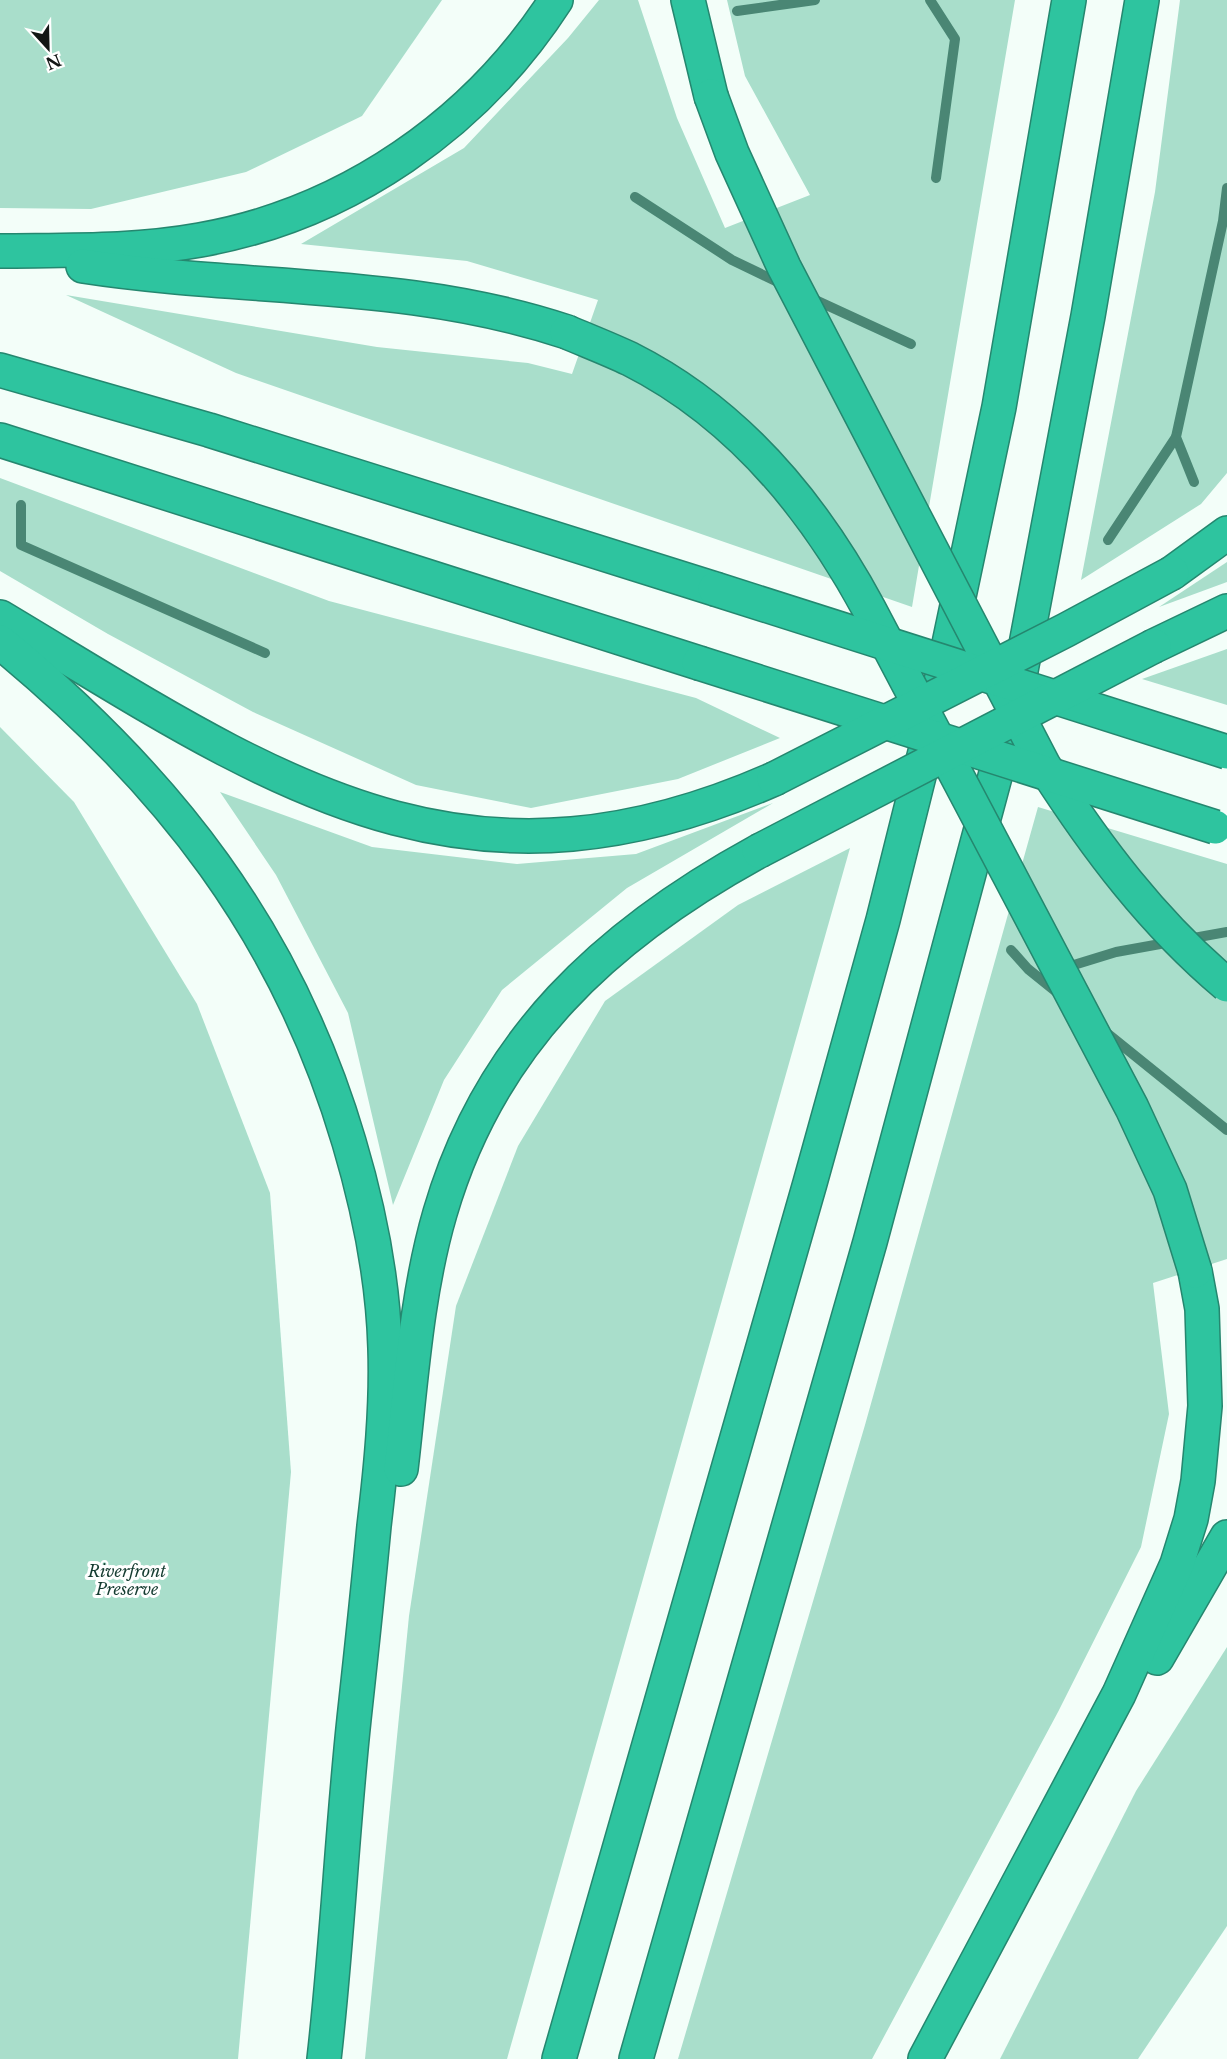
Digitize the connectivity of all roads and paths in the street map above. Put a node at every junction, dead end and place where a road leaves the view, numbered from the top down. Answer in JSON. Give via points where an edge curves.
{"nodes":[{"id":1,"x":556,"y":0,"type":"edge"},
{"id":2,"x":688,"y":0,"type":"edge"},
{"id":3,"x":1069,"y":0,"type":"edge"},
{"id":4,"x":1142,"y":0,"type":"edge"},
{"id":5,"x":0,"y":252,"type":"edge"},
{"id":6,"x":0,"y":370,"type":"edge"},
{"id":7,"x":0,"y":440,"type":"edge"},
{"id":8,"x":1227,"y":533,"type":"edge"},
{"id":9,"x":1227,"y":611,"type":"edge"},
{"id":10,"x":0,"y":617,"type":"edge"},
{"id":11,"x":0,"y":642,"type":"edge"},
{"id":12,"x":1227,"y":752,"type":"edge"},
{"id":13,"x":1221,"y":829,"type":"edge"},
{"id":14,"x":1227,"y":985,"type":"edge"},
{"id":15,"x":1227,"y":1537,"type":"edge"},
{"id":16,"x":332,"y":1991,"type":"junction"},
{"id":17,"x":324,"y":2059,"type":"edge"},
{"id":18,"x":559,"y":2059,"type":"edge"},
{"id":19,"x":636,"y":2059,"type":"edge"},
{"id":20,"x":925,"y":2059,"type":"edge"},
{"id":21,"x":942,"y":2059,"type":"edge"}],
"edges":[{"from":1,"to":5,"type":"highway","via":[[528,41],[463,112],[382,171],[305,210],[250,229],[200,240],[146,247]]},
{"from":2,"to":14,"type":"highway","bridge":true,"via":[[711,96],[732,153],[784,267],[1044,766],[1121,877],[1163,925]]},
{"from":3,"to":18,"type":"highway","via":[[1024,276],[980,509],[916,790],[810,1183]]},
{"from":4,"to":19,"type":"highway","via":[[1017,692],[873,1231]]},
{"from":5,"to":20,"type":"highway","bridge":true,"via":[[109,270],[390,293],[493,310],[567,332],[630,359],[728,424],[782,478],[826,535],[869,609],[1132,1108],[1170,1190],[1195,1271],[1202,1309],[1205,1406],[1191,1519],[1177,1564],[1119,1694]]},
{"from":6,"to":12,"type":"highway","bridge":true,"via":[[209,430]]},
{"from":7,"to":13,"type":"highway","bridge":true},
{"from":8,"to":10,"type":"highway","bridge":true,"via":[[1172,573],[774,779],[676,816],[604,831],[521,837],[407,823],[333,800],[218,747]]},
{"from":9,"to":16,"type":"highway","bridge":true,"via":[[703,882],[593,964],[529,1035],[501,1077],[475,1123],[441,1211],[422,1303],[361,1821]]},
{"from":11,"to":16,"type":"highway","via":[[78,709],[148,780],[242,903],[285,977],[312,1038],[340,1110],[364,1198],[381,1296],[385,1392],[342,1828]]},
{"from":15,"to":21,"type":"highway"},
{"from":16,"to":17,"type":"highway"}]}
